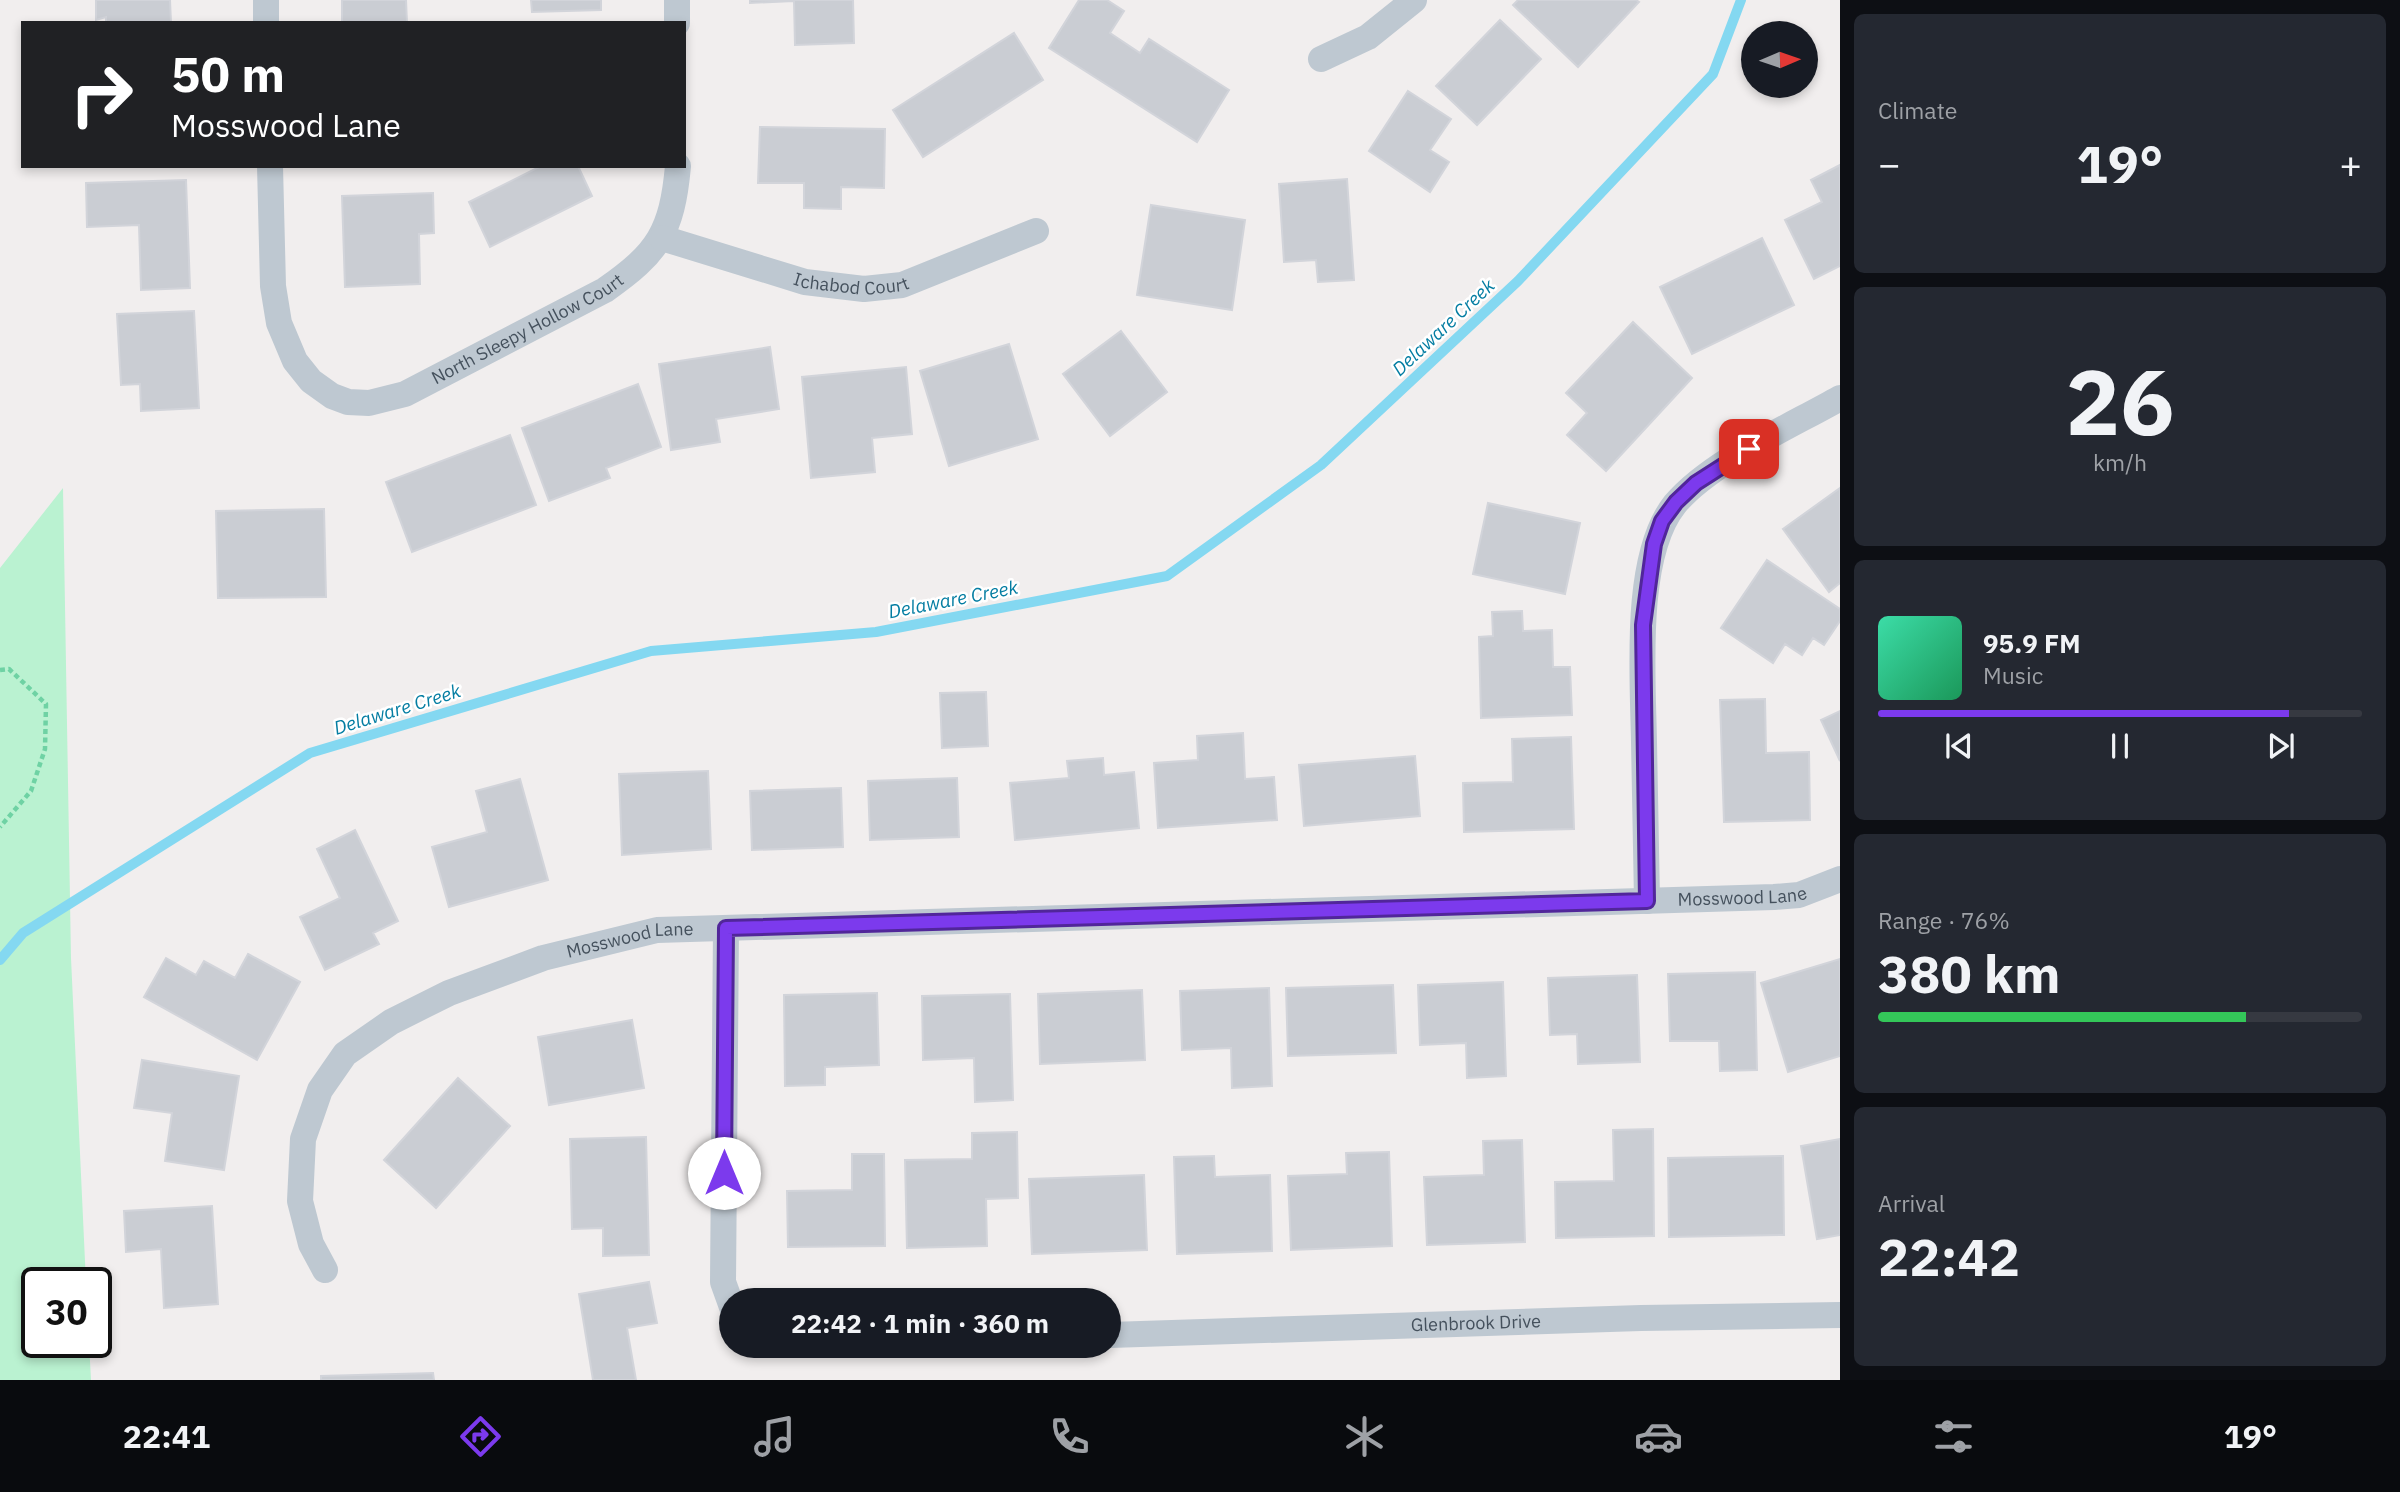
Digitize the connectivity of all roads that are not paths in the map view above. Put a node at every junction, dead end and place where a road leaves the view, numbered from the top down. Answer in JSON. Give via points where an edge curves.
{"nodes":[{"id":1,"x":266,"y":0,"type":"edge"},
{"id":2,"x":677,"y":0,"type":"edge"},
{"id":3,"x":1414,"y":0,"type":"edge"},
{"id":4,"x":266,"y":21,"type":"edge"},
{"id":5,"x":677,"y":21,"type":"edge"},
{"id":6,"x":1321,"y":59,"type":"dead end"},
{"id":7,"x":270,"y":168,"type":"edge"},
{"id":8,"x":678,"y":168,"type":"edge"},
{"id":9,"x":1036,"y":232,"type":"dead end"},
{"id":10,"x":662,"y":238,"type":"junction"},
{"id":11,"x":1840,"y":398,"type":"edge"},
{"id":12,"x":1840,"y":880,"type":"edge"},
{"id":13,"x":1647,"y":901,"type":"junction"},
{"id":14,"x":726,"y":928,"type":"junction"},
{"id":15,"x":325,"y":1270,"type":"dead end"},
{"id":16,"x":725,"y":1288,"type":"edge"},
{"id":17,"x":1840,"y":1315,"type":"edge"},
{"id":18,"x":1121,"y":1335,"type":"edge"}],
"edges":[{"from":1,"to":4,"type":"street"},
{"from":2,"to":5,"type":"street"},
{"from":3,"to":6,"type":"street","via":[[1368,37]]},
{"from":7,"to":10,"type":"street","name":"North Sleepy Hollow Court","via":[[279,323],[295,361],[311,381],[348,402],[369,403],[405,394],[606,290],[636,267]]},
{"from":8,"to":10,"type":"street","name":"North Sleepy Hollow Court"},
{"from":9,"to":10,"type":"street","name":"Ichabod Court","via":[[902,285],[864,289],[805,282]]},
{"from":11,"to":13,"type":"street","via":[[1727,461],[1696,483],[1662,521],[1654,544],[1643,625]]},
{"from":12,"to":13,"type":"street","name":"Mosswood Lane","via":[[1798,895]]},
{"from":13,"to":14,"type":"street","name":"Mosswood Lane"},
{"from":14,"to":15,"type":"street","name":"Mosswood Lane","via":[[657,930],[543,958],[449,993],[391,1022],[345,1054],[320,1090],[303,1139],[300,1201],[311,1244]]},
{"from":14,"to":16,"type":"street"},
{"from":17,"to":18,"type":"street","name":"Glenbrook Drive"}]}
